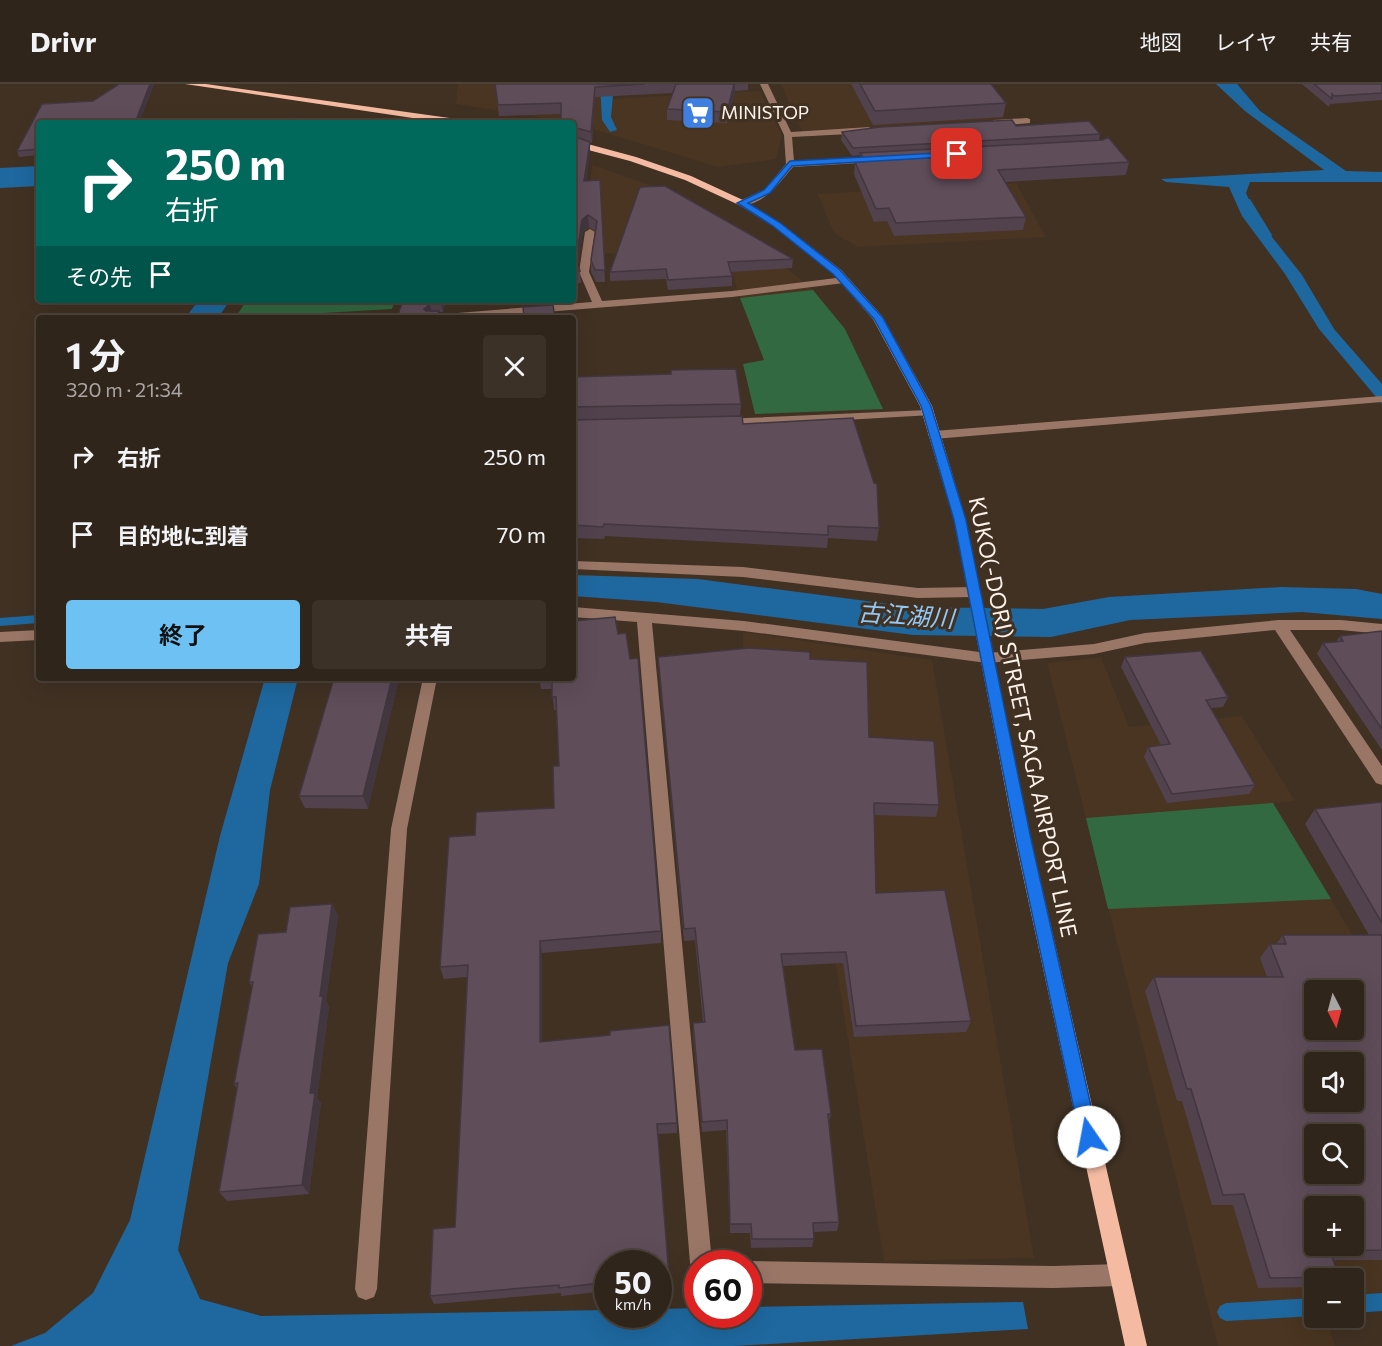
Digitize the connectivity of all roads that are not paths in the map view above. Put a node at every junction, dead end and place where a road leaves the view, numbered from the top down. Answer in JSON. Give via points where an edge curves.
{"nodes":[{"id":1,"x":189,"y":84,"type":"edge"},
{"id":2,"x":764,"y":84,"type":"edge"},
{"id":3,"x":442,"y":120,"type":"edge"},
{"id":4,"x":1027,"y":121,"type":"dead end"},
{"id":5,"x":980,"y":124,"type":"edge"},
{"id":6,"x":884,"y":129,"type":"edge"},
{"id":7,"x":788,"y":135,"type":"junction"},
{"id":8,"x":576,"y":144,"type":"edge"},
{"id":9,"x":885,"y":158,"type":"edge"},
{"id":10,"x":790,"y":164,"type":"junction"},
{"id":11,"x":742,"y":203,"type":"junction"},
{"id":12,"x":590,"y":232,"type":"edge"},
{"id":13,"x":844,"y":280,"type":"junction"},
{"id":14,"x":598,"y":305,"type":"junction"},
{"id":15,"x":471,"y":315,"type":"edge"},
{"id":16,"x":1382,"y":399,"type":"edge"},
{"id":17,"x":928,"y":413,"type":"junction"},
{"id":18,"x":710,"y":423,"type":"edge"},
{"id":19,"x":934,"y":435,"type":"junction"},
{"id":20,"x":576,"y":565,"type":"edge"},
{"id":21,"x":975,"y":597,"type":"junction"},
{"id":22,"x":576,"y":612,"type":"edge"},
{"id":23,"x":644,"y":617,"type":"junction"},
{"id":24,"x":1279,"y":625,"type":"junction"},
{"id":25,"x":1382,"y":629,"type":"edge"},
{"id":26,"x":36,"y":635,"type":"edge"},
{"id":27,"x":0,"y":637,"type":"edge"},
{"id":28,"x":985,"y":650,"type":"junction"},
{"id":29,"x":429,"y":681,"type":"edge"},
{"id":30,"x":1382,"y":778,"type":"edge"},
{"id":31,"x":700,"y":1250,"type":"edge"},
{"id":32,"x":762,"y":1272,"type":"edge"},
{"id":33,"x":1120,"y":1275,"type":"junction"},
{"id":34,"x":366,"y":1289,"type":"dead end"},
{"id":35,"x":1136,"y":1346,"type":"edge"}],
"edges":[{"from":1,"to":3,"type":"main road"},
{"from":2,"to":7,"type":"street"},
{"from":4,"to":5,"type":"street"},
{"from":6,"to":7,"type":"street"},
{"from":7,"to":10,"type":"street"},
{"from":8,"to":11,"type":"main road","name":"KUKO(-DORI) STREET, SAGA AIRPORT LINE","via":[[688,178]]},
{"from":9,"to":10,"type":"street"},
{"from":10,"to":11,"type":"street","via":[[767,192]]},
{"from":11,"to":13,"type":"main road","name":"KUKO(-DORI) STREET, SAGA AIRPORT LINE","via":[[776,224]]},
{"from":12,"to":14,"type":"street","via":[[584,272]]},
{"from":13,"to":14,"type":"street"},
{"from":13,"to":17,"type":"main road","name":"KUKO(-DORI) STREET, SAGA AIRPORT LINE","via":[[878,318]]},
{"from":14,"to":15,"type":"street"},
{"from":16,"to":19,"type":"street"},
{"from":17,"to":18,"type":"street"},
{"from":17,"to":19,"type":"main road","name":"KUKO(-DORI) STREET, SAGA AIRPORT LINE"},
{"from":19,"to":21,"type":"main road","name":"KUKO(-DORI) STREET, SAGA AIRPORT LINE","via":[[960,520]]},
{"from":20,"to":21,"type":"street","via":[[743,572]]},
{"from":21,"to":28,"type":"main road","name":"KUKO(-DORI) STREET, SAGA AIRPORT LINE"},
{"from":22,"to":23,"type":"street"},
{"from":23,"to":28,"type":"street"},
{"from":23,"to":31,"type":"street"},
{"from":24,"to":25,"type":"street"},
{"from":24,"to":28,"type":"street","via":[[1145,638],[1094,649]]},
{"from":24,"to":30,"type":"street"},
{"from":26,"to":27,"type":"street"},
{"from":28,"to":33,"type":"main road","name":"KUKO(-DORI) STREET, SAGA AIRPORT LINE"},
{"from":29,"to":34,"type":"street","via":[[399,829]]},
{"from":32,"to":33,"type":"street"},
{"from":33,"to":35,"type":"main road","name":"KUKO(-DORI) STREET, SAGA AIRPORT LINE"}]}
